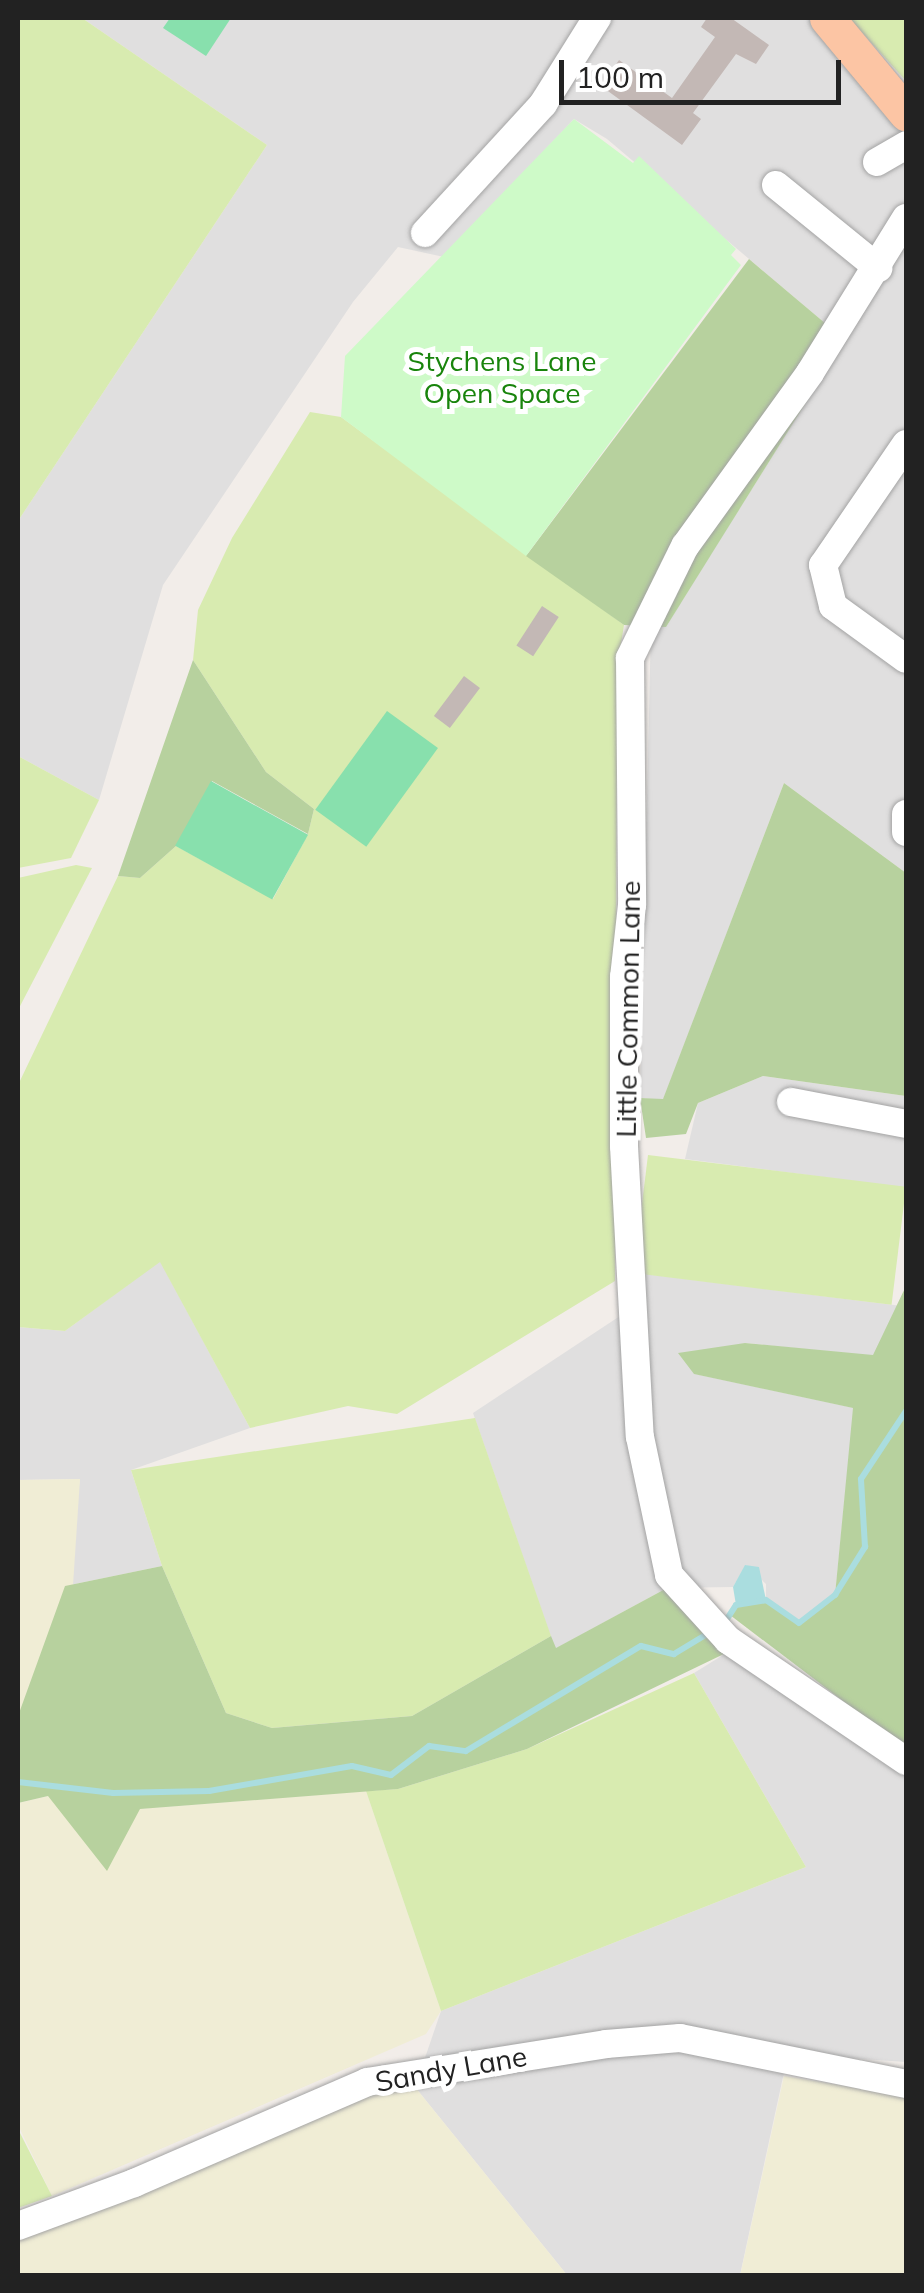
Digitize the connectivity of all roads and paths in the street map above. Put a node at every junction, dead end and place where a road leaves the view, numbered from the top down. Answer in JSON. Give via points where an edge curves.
{"nodes":[{"id":1,"x":598,"y":18,"type":"edge"},
{"id":2,"x":827,"y":18,"type":"edge"},
{"id":3,"x":906,"y":113,"type":"edge"},
{"id":4,"x":906,"y":145,"type":"edge"},
{"id":5,"x":877,"y":162,"type":"dead end"},
{"id":6,"x":776,"y":185,"type":"dead end"},
{"id":7,"x":906,"y":218,"type":"edge"},
{"id":8,"x":425,"y":234,"type":"dead end"},
{"id":9,"x":878,"y":268,"type":"junction"},
{"id":10,"x":906,"y":444,"type":"edge"},
{"id":11,"x":906,"y":658,"type":"edge"},
{"id":12,"x":906,"y":814,"type":"edge"},
{"id":13,"x":906,"y":832,"type":"edge"},
{"id":14,"x":791,"y":1102,"type":"dead end"},
{"id":15,"x":906,"y":1124,"type":"edge"},
{"id":16,"x":906,"y":1761,"type":"edge"},
{"id":17,"x":906,"y":2084,"type":"edge"},
{"id":18,"x":18,"y":2226,"type":"edge"}],
"edges":[{"from":1,"to":8,"type":"street","via":[[544,104]]},
{"from":2,"to":3,"type":"main road"},
{"from":4,"to":5,"type":"street"},
{"from":6,"to":9,"type":"street"},
{"from":7,"to":9,"type":"street","name":"Little Common Lane"},
{"from":9,"to":16,"type":"street","name":"Little Common Lane","via":[[685,546],[630,658],[624,1146],[640,1437],[669,1575],[728,1640]]},
{"from":10,"to":11,"type":"street","via":[[822,565],[833,606]]},
{"from":12,"to":13,"type":"street"},
{"from":14,"to":15,"type":"street"},
{"from":17,"to":18,"type":"street","name":"Sandy Lane","via":[[680,2038],[367,2082]]}]}
